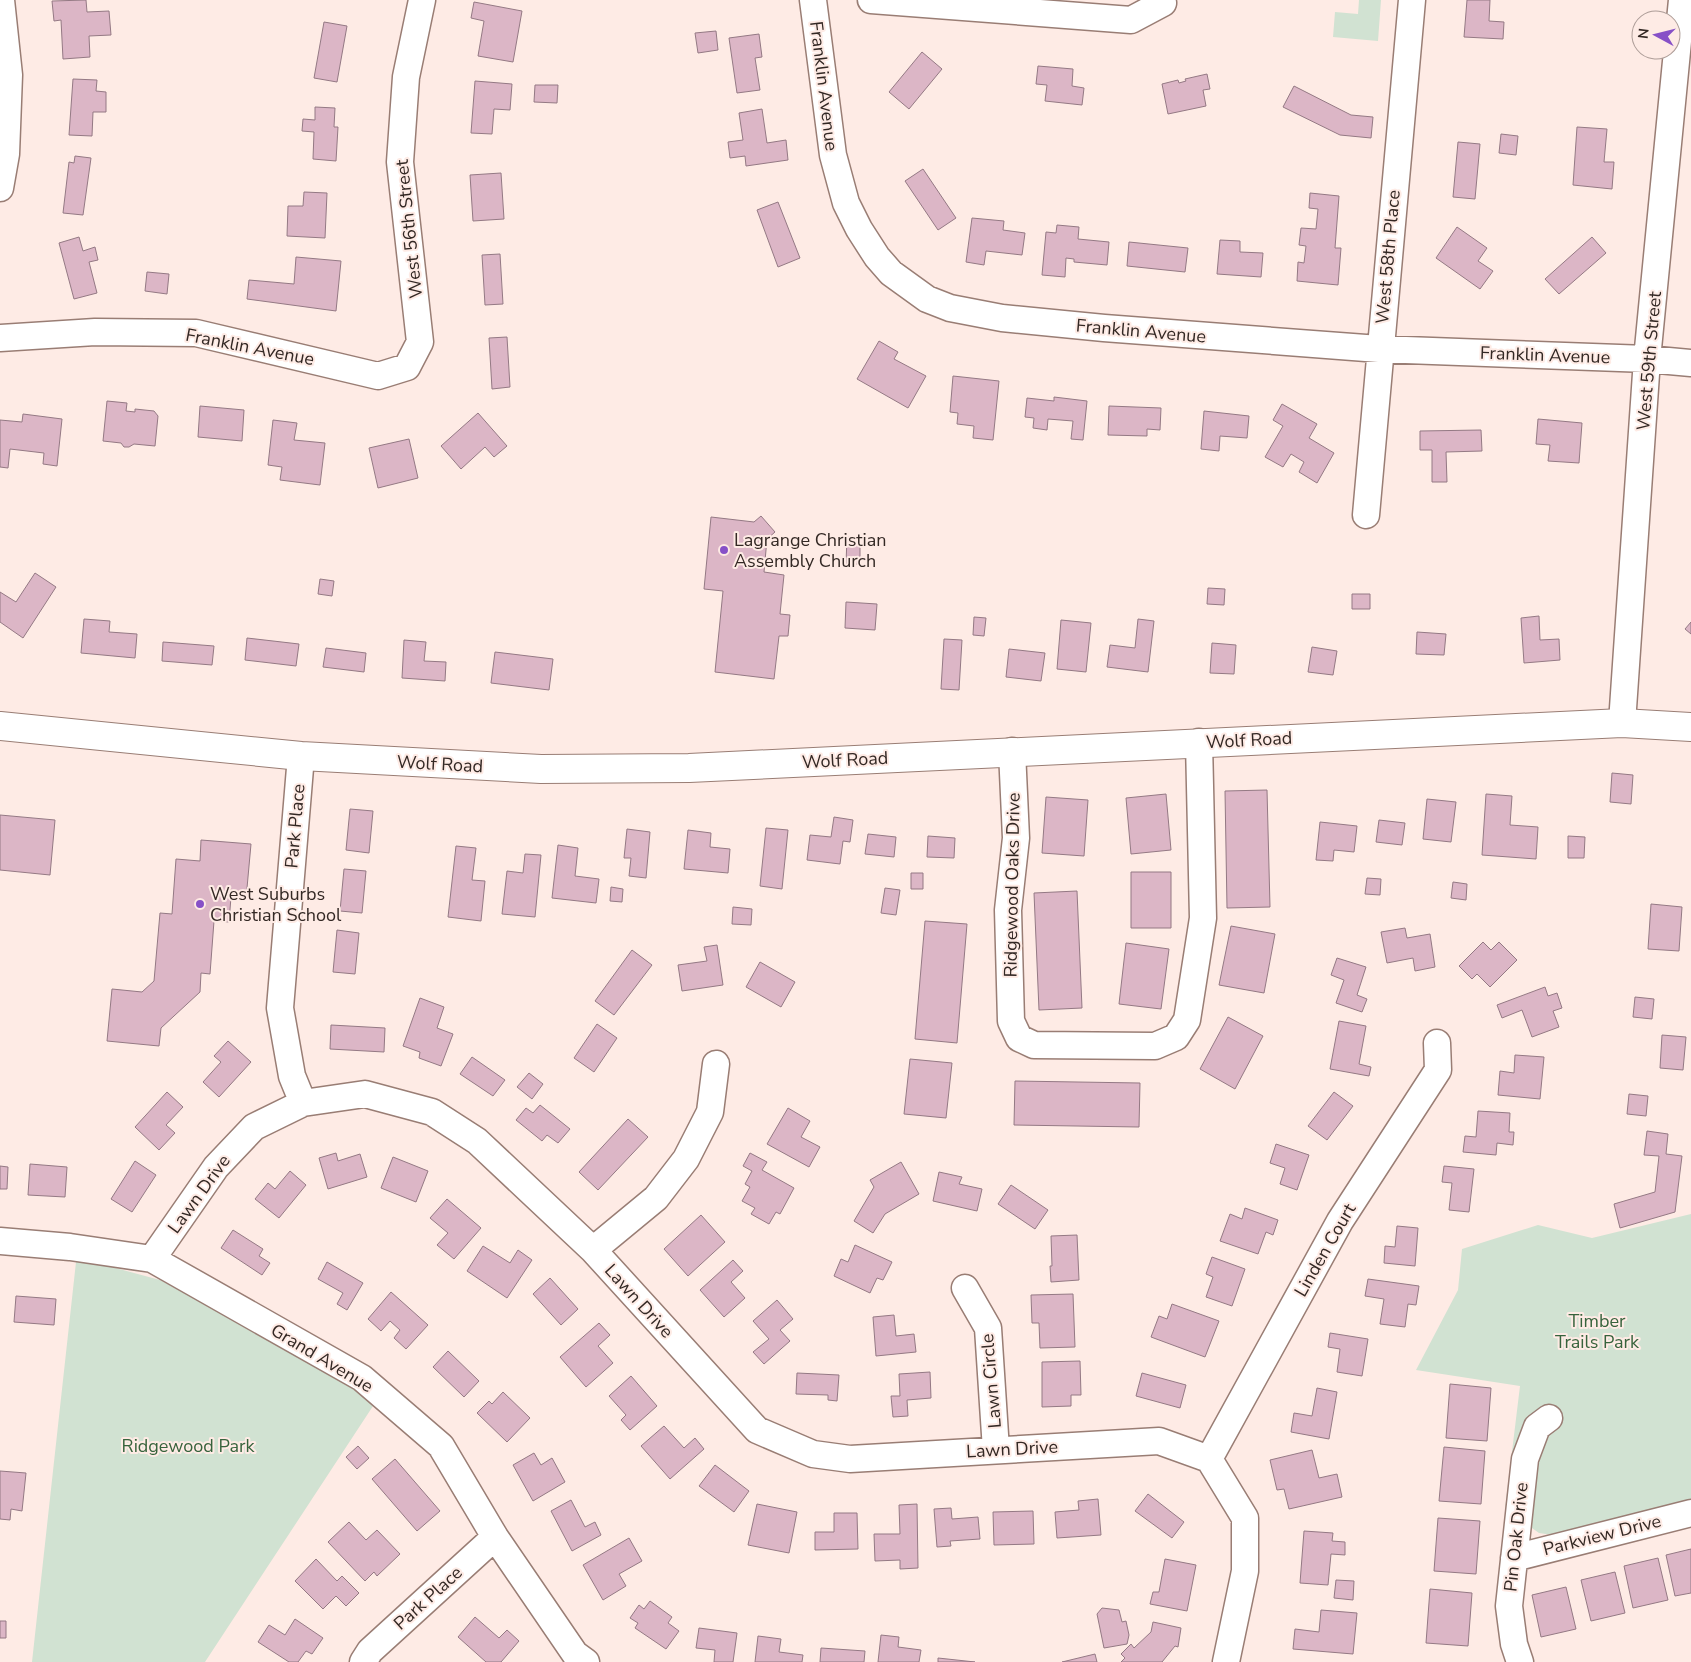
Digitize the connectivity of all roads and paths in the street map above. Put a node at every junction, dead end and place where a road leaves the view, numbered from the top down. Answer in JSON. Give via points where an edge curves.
{"nodes":[{"id":1,"x":1,"y":0,"type":"edge"},
{"id":2,"x":422,"y":0,"type":"edge"},
{"id":3,"x":813,"y":0,"type":"edge"},
{"id":4,"x":871,"y":0,"type":"edge"},
{"id":5,"x":1412,"y":0,"type":"edge"},
{"id":6,"x":1682,"y":0,"type":"edge"},
{"id":7,"x":1164,"y":3,"type":"dead end"},
{"id":8,"x":0,"y":188,"type":"edge"},
{"id":9,"x":0,"y":338,"type":"edge"},
{"id":10,"x":1379,"y":349,"type":"junction"},
{"id":11,"x":1647,"y":359,"type":"junction"},
{"id":12,"x":1691,"y":363,"type":"edge"},
{"id":13,"x":407,"y":367,"type":"joint"},
{"id":14,"x":1366,"y":515,"type":"dead end"},
{"id":15,"x":1622,"y":723,"type":"junction"},
{"id":16,"x":0,"y":726,"type":"edge"},
{"id":17,"x":1691,"y":727,"type":"edge"},
{"id":18,"x":1198,"y":742,"type":"junction"},
{"id":19,"x":1012,"y":751,"type":"junction"},
{"id":20,"x":301,"y":756,"type":"junction"},
{"id":21,"x":1436,"y":1043,"type":"dead end"},
{"id":22,"x":716,"y":1064,"type":"dead end"},
{"id":23,"x":303,"y":1103,"type":"junction"},
{"id":24,"x":0,"y":1241,"type":"edge"},
{"id":25,"x":593,"y":1250,"type":"junction"},
{"id":26,"x":152,"y":1259,"type":"junction"},
{"id":27,"x":965,"y":1288,"type":"dead end"},
{"id":28,"x":1549,"y":1418,"type":"dead end"},
{"id":29,"x":996,"y":1450,"type":"junction"},
{"id":30,"x":1209,"y":1459,"type":"junction"},
{"id":31,"x":1691,"y":1513,"type":"edge"},
{"id":32,"x":496,"y":1537,"type":"junction"},
{"id":33,"x":1514,"y":1558,"type":"junction"},
{"id":34,"x":363,"y":1662,"type":"edge"},
{"id":35,"x":586,"y":1662,"type":"edge"},
{"id":36,"x":1226,"y":1662,"type":"edge"},
{"id":37,"x":1520,"y":1662,"type":"edge"}],
"edges":[{"from":1,"to":8,"type":"street","via":[[9,75],[6,154]]},
{"from":2,"to":13,"type":"street","name":"West 56th Street","via":[[406,77],[400,162],[420,342]]},
{"from":3,"to":10,"type":"street","name":"Franklin Avenue","via":[[833,155],[846,203],[877,256],[911,290],[950,308],[1002,318]]},
{"from":4,"to":7,"type":"street","via":[[1131,20]]},
{"from":5,"to":10,"type":"street","name":"West 58th Place"},
{"from":6,"to":11,"type":"street","name":"West 59th Street"},
{"from":9,"to":13,"type":"street","name":"Franklin Avenue","via":[[95,332],[196,333],[378,376]]},
{"from":10,"to":11,"type":"street","name":"Franklin Avenue"},
{"from":10,"to":14,"type":"street","name":"West 58th Place"},
{"from":11,"to":12,"type":"street","name":"Franklin Avenue"},
{"from":11,"to":15,"type":"street","name":"West 59th Street"},
{"from":15,"to":17,"type":"main road","name":"Wolf Road"},
{"from":15,"to":18,"type":"main road","name":"Wolf Road"},
{"from":16,"to":20,"type":"main road","name":"Wolf Road"},
{"from":18,"to":19,"type":"main road","name":"Wolf Road"},
{"from":18,"to":19,"type":"street","name":"Ridgewood Oaks Drive","via":[[1203,918],[1187,1020],[1176,1037],[1155,1046],[1034,1045],[1019,1038],[1011,1021],[1008,910],[1016,838]]},
{"from":19,"to":20,"type":"main road","name":"Wolf Road","via":[[689,768],[585,769]]},
{"from":20,"to":23,"type":"street","name":"Park Place","via":[[280,1008],[292,1076]]},
{"from":21,"to":30,"type":"street","name":"Linden Court","via":[[1438,1070],[1340,1220]]},
{"from":22,"to":25,"type":"street","via":[[710,1112],[686,1159],[656,1198]]},
{"from":23,"to":25,"type":"street","name":"Lawn Drive","via":[[364,1094],[432,1112],[477,1141]]},
{"from":23,"to":26,"type":"street","name":"Lawn Drive","via":[[254,1127],[216,1167]]},
{"from":24,"to":26,"type":"street","name":"Grand Avenue"},
{"from":25,"to":29,"type":"street","name":"Lawn Drive","via":[[757,1430],[812,1454],[850,1459]]},
{"from":26,"to":32,"type":"street","name":"Grand Avenue","via":[[362,1378],[441,1446]]},
{"from":27,"to":29,"type":"street","name":"Lawn Circle","via":[[988,1328]]},
{"from":28,"to":33,"type":"street","name":"Pin Oak Drive","via":[[1537,1427],[1525,1459]]},
{"from":29,"to":30,"type":"street","name":"Lawn Drive","via":[[1159,1441]]},
{"from":30,"to":36,"type":"street","via":[[1245,1518],[1245,1571]]},
{"from":31,"to":33,"type":"street","name":"Parkview Drive"},
{"from":32,"to":34,"type":"street","name":"Park Place","via":[[370,1651]]},
{"from":32,"to":35,"type":"street","name":"Grand Avenue","via":[[575,1654]]},
{"from":33,"to":37,"type":"street","name":"Pin Oak Drive","via":[[1509,1606]]}]}
